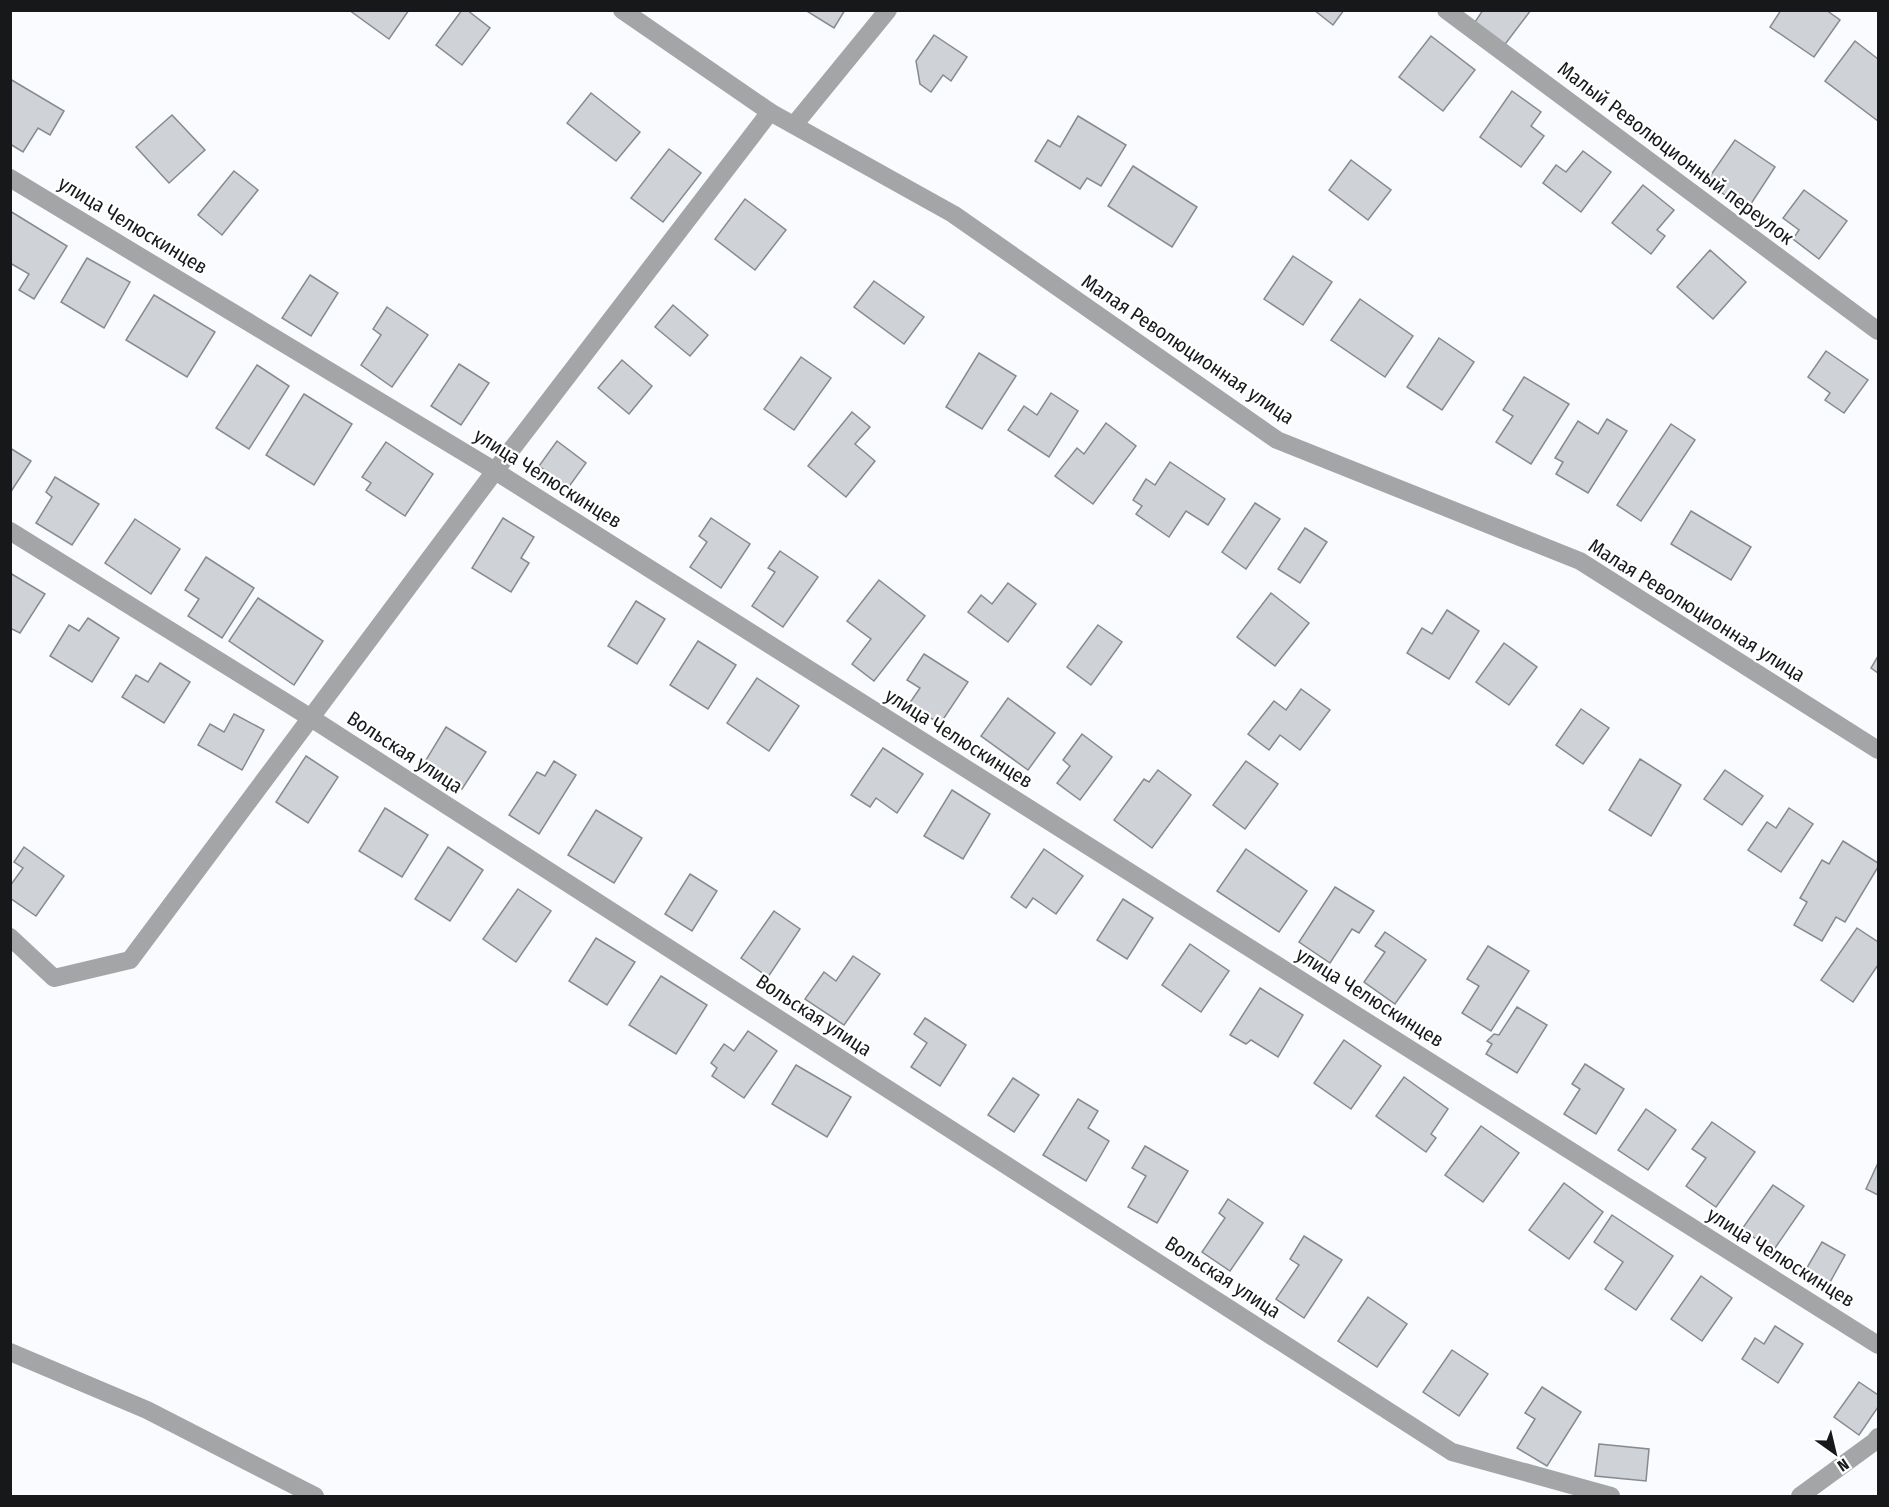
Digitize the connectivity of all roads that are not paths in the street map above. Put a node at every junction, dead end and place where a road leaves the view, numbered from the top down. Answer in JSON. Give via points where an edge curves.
{"nodes":[{"id":1,"x":622,"y":10,"type":"edge"},
{"id":2,"x":888,"y":10,"type":"edge"},
{"id":3,"x":1446,"y":10,"type":"edge"},
{"id":4,"x":770,"y":112,"type":"junction"},
{"id":5,"x":794,"y":125,"type":"junction"},
{"id":6,"x":10,"y":178,"type":"edge"},
{"id":7,"x":1878,"y":331,"type":"edge"},
{"id":8,"x":495,"y":471,"type":"junction"},
{"id":9,"x":10,"y":531,"type":"edge"},
{"id":10,"x":311,"y":718,"type":"junction"},
{"id":11,"x":1878,"y":750,"type":"edge"},
{"id":12,"x":10,"y":937,"type":"edge"},
{"id":13,"x":1878,"y":1345,"type":"edge"},
{"id":14,"x":10,"y":1352,"type":"edge"},
{"id":15,"x":1878,"y":1437,"type":"edge"},
{"id":16,"x":315,"y":1497,"type":"edge"},
{"id":17,"x":1611,"y":1497,"type":"edge"},
{"id":18,"x":1800,"y":1497,"type":"edge"}],
"edges":[{"from":1,"to":4,"type":"street","name":"Малая Революционная улица"},
{"from":2,"to":5,"type":"street"},
{"from":3,"to":7,"type":"street","name":"Малый Революционный переулок"},
{"from":4,"to":5,"type":"street","name":"Малая Революционная улица"},
{"from":4,"to":8,"type":"street"},
{"from":5,"to":11,"type":"street","name":"Малая Революционная улица","via":[[953,214],[1277,440],[1580,561]]},
{"from":6,"to":8,"type":"street","name":"улица Челюскинцев"},
{"from":8,"to":10,"type":"street"},
{"from":8,"to":13,"type":"street","name":"улица Челюскинцев"},
{"from":9,"to":10,"type":"street","name":"Вольская улица"},
{"from":10,"to":12,"type":"street","via":[[130,960],[54,978]]},
{"from":10,"to":17,"type":"street","name":"Вольская улица","via":[[1452,1452]]},
{"from":14,"to":16,"type":"street","via":[[147,1410]]},
{"from":15,"to":18,"type":"street"}]}
